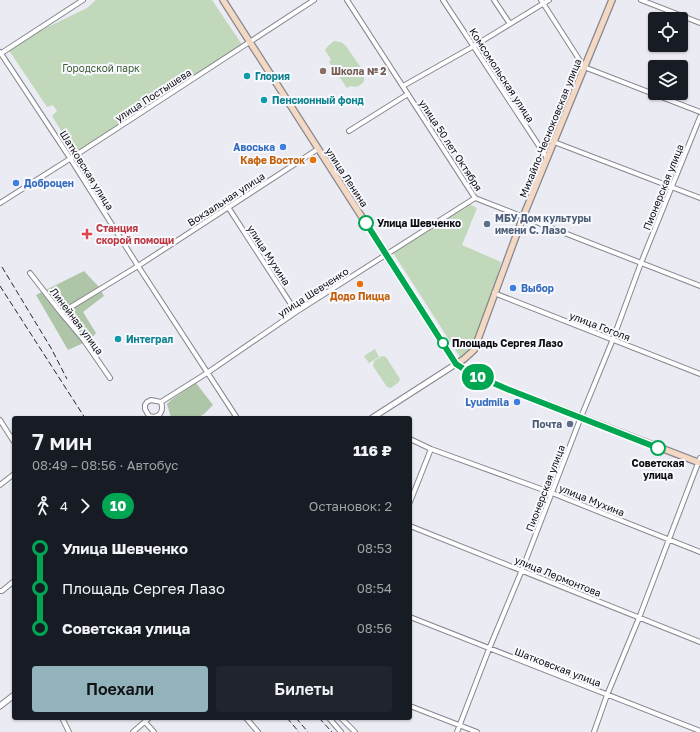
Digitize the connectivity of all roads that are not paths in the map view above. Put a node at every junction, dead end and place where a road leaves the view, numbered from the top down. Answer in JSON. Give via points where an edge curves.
{"nodes":[{"id":1,"x":83,"y":0,"type":"edge"},
{"id":2,"x":223,"y":0,"type":"edge"},
{"id":3,"x":314,"y":0,"type":"edge"},
{"id":4,"x":347,"y":0,"type":"edge"},
{"id":5,"x":443,"y":0,"type":"edge"},
{"id":6,"x":494,"y":0,"type":"edge"},
{"id":7,"x":550,"y":0,"type":"edge"},
{"id":8,"x":612,"y":0,"type":"edge"},
{"id":9,"x":641,"y":0,"type":"edge"},
{"id":10,"x":542,"y":2,"type":"edge"},
{"id":11,"x":700,"y":23,"type":"edge"},
{"id":12,"x":510,"y":24,"type":"junction"},
{"id":13,"x":250,"y":42,"type":"junction"},
{"id":14,"x":474,"y":46,"type":"junction"},
{"id":15,"x":0,"y":53,"type":"edge"},
{"id":16,"x":584,"y":67,"type":"junction"},
{"id":17,"x":403,"y":86,"type":"junction"},
{"id":18,"x":408,"y":94,"type":"junction"},
{"id":19,"x":700,"y":112,"type":"edge"},
{"id":20,"x":700,"y":117,"type":"edge"},
{"id":21,"x":349,"y":131,"type":"dead end"},
{"id":22,"x":554,"y":142,"type":"junction"},
{"id":23,"x":318,"y":149,"type":"junction"},
{"id":24,"x":70,"y":158,"type":"junction"},
{"id":25,"x":547,"y":158,"type":"junction"},
{"id":26,"x":672,"y":187,"type":"junction"},
{"id":27,"x":475,"y":198,"type":"junction"},
{"id":28,"x":700,"y":198,"type":"edge"},
{"id":29,"x":0,"y":203,"type":"edge"},
{"id":30,"x":228,"y":206,"type":"junction"},
{"id":31,"x":523,"y":217,"type":"junction"},
{"id":32,"x":386,"y":255,"type":"junction"},
{"id":33,"x":641,"y":263,"type":"junction"},
{"id":34,"x":138,"y":266,"type":"junction"},
{"id":35,"x":30,"y":273,"type":"dead end"},
{"id":36,"x":700,"y":286,"type":"edge"},
{"id":37,"x":494,"y":293,"type":"junction"},
{"id":38,"x":296,"y":312,"type":"junction"},
{"id":39,"x":61,"y":314,"type":"junction"},
{"id":40,"x":613,"y":339,"type":"junction"},
{"id":41,"x":456,"y":364,"type":"junction"},
{"id":42,"x":207,"y":373,"type":"junction"},
{"id":43,"x":700,"y":374,"type":"edge"},
{"id":44,"x":110,"y":378,"type":"dead end"},
{"id":45,"x":161,"y":402,"type":"junction"},
{"id":46,"x":149,"y":416,"type":"edge"},
{"id":47,"x":158,"y":416,"type":"edge"},
{"id":48,"x":236,"y":416,"type":"edge"},
{"id":49,"x":375,"y":416,"type":"edge"},
{"id":50,"x":581,"y":417,"type":"junction"},
{"id":51,"x":0,"y":420,"type":"edge"},
{"id":52,"x":12,"y":439,"type":"edge"},
{"id":53,"x":412,"y":440,"type":"edge"},
{"id":54,"x":431,"y":449,"type":"junction"},
{"id":55,"x":699,"y":462,"type":"edge"},
{"id":56,"x":12,"y":476,"type":"edge"},
{"id":57,"x":0,"y":485,"type":"edge"},
{"id":58,"x":552,"y":493,"type":"junction"},
{"id":59,"x":412,"y":497,"type":"edge"},
{"id":60,"x":412,"y":527,"type":"edge"},
{"id":61,"x":670,"y":540,"type":"junction"},
{"id":62,"x":700,"y":552,"type":"edge"},
{"id":63,"x":522,"y":570,"type":"junction"},
{"id":64,"x":12,"y":582,"type":"edge"},
{"id":65,"x":0,"y":591,"type":"edge"},
{"id":66,"x":412,"y":618,"type":"edge"},
{"id":67,"x":639,"y":618,"type":"junction"},
{"id":68,"x":700,"y":642,"type":"edge"},
{"id":69,"x":489,"y":649,"type":"junction"},
{"id":70,"x":607,"y":695,"type":"junction"},
{"id":71,"x":12,"y":696,"type":"edge"},
{"id":72,"x":0,"y":706,"type":"edge"},
{"id":73,"x":412,"y":707,"type":"edge"},
{"id":74,"x":63,"y":720,"type":"edge"},
{"id":75,"x":248,"y":720,"type":"edge"},
{"id":76,"x":331,"y":720,"type":"edge"},
{"id":77,"x":343,"y":720,"type":"edge"},
{"id":78,"x":145,"y":722,"type":"joint"},
{"id":79,"x":460,"y":725,"type":"junction"},
{"id":80,"x":700,"y":731,"type":"edge"},
{"id":81,"x":69,"y":732,"type":"edge"},
{"id":82,"x":133,"y":732,"type":"edge"},
{"id":83,"x":154,"y":732,"type":"edge"},
{"id":84,"x":258,"y":732,"type":"edge"},
{"id":85,"x":341,"y":732,"type":"edge"},
{"id":86,"x":355,"y":732,"type":"edge"},
{"id":87,"x":457,"y":732,"type":"edge"},
{"id":88,"x":477,"y":732,"type":"edge"},
{"id":89,"x":594,"y":732,"type":"edge"}],
"edges":[{"from":1,"to":15,"type":"street"},
{"from":2,"to":13,"type":"main road","name":"улица Ленина"},
{"from":3,"to":13,"type":"street","name":"улица Постышева"},
{"from":4,"to":17,"type":"street","name":"улица 50 лет Октября"},
{"from":5,"to":14,"type":"street","name":"Комсомольская улица"},
{"from":6,"to":12,"type":"street"},
{"from":7,"to":10,"type":"street"},
{"from":8,"to":16,"type":"main road","name":"Михайло-Чесноковская улица"},
{"from":9,"to":11,"type":"street"},
{"from":10,"to":12,"type":"street"},
{"from":10,"to":16,"type":"street"},
{"from":12,"to":14,"type":"street"},
{"from":13,"to":23,"type":"main road","name":"улица Ленина"},
{"from":13,"to":24,"type":"street","name":"улица Постышева"},
{"from":14,"to":17,"type":"street"},
{"from":14,"to":25,"type":"street","name":"Комсомольская улица"},
{"from":15,"to":24,"type":"street","name":"Шатковская улица"},
{"from":16,"to":19,"type":"street"},
{"from":16,"to":22,"type":"main road","name":"Михайло-Чесноковская улица"},
{"from":17,"to":18,"type":"street","name":"улица 50 лет Октября"},
{"from":18,"to":21,"type":"street"},
{"from":18,"to":27,"type":"street","name":"улица 50 лет Октября"},
{"from":20,"to":26,"type":"street","name":"Пионерская улица"},
{"from":22,"to":25,"type":"main road","name":"Михайло-Чесноковская улица"},
{"from":22,"to":26,"type":"street"},
{"from":23,"to":30,"type":"street","name":"Вокзальная улица"},
{"from":23,"to":32,"type":"main road","name":"улица Ленина"},
{"from":24,"to":29,"type":"street","name":"улица Постышева"},
{"from":24,"to":34,"type":"street","name":"Шатковская улица"},
{"from":25,"to":31,"type":"main road","name":"Михайло-Чесноковская улица"},
{"from":26,"to":28,"type":"street"},
{"from":26,"to":33,"type":"street","name":"Пионерская улица"},
{"from":27,"to":31,"type":"street","name":"улица 50 лет Октября"},
{"from":27,"to":32,"type":"street","name":"улица Шевченко"},
{"from":30,"to":34,"type":"street","name":"Вокзальная улица"},
{"from":30,"to":38,"type":"street","name":"улица Мухина"},
{"from":31,"to":33,"type":"street","name":"улица 50 лет Октября"},
{"from":31,"to":37,"type":"main road","name":"Михайло-Чесноковская улица"},
{"from":32,"to":38,"type":"street","name":"улица Шевченко"},
{"from":32,"to":41,"type":"main road","name":"улица Ленина"},
{"from":33,"to":36,"type":"street","name":"улица 50 лет Октября"},
{"from":33,"to":40,"type":"street","name":"Пионерская улица"},
{"from":34,"to":39,"type":"street","name":"Вокзальная улица"},
{"from":34,"to":42,"type":"street","name":"Шатковская улица"},
{"from":35,"to":39,"type":"street","name":"Линейная улица"},
{"from":37,"to":40,"type":"street","name":"улица Гоголя"},
{"from":37,"to":41,"type":"main road","name":"Михайло-Чесноковская улица","via":[[474,350]]},
{"from":38,"to":42,"type":"street","name":"улица Шевченко"},
{"from":39,"to":44,"type":"street","name":"Линейная улица","via":[[84,339]]},
{"from":40,"to":43,"type":"street","name":"улица Гоголя"},
{"from":40,"to":50,"type":"street","name":"Пионерская улица"},
{"from":41,"to":49,"type":"street","name":"Михайло-Чесноковская улица"},
{"from":41,"to":50,"type":"main road","name":"улица Ленина","via":[[507,389]]},
{"from":42,"to":45,"type":"street","name":"улица Шевченко"},
{"from":42,"to":48,"type":"street","name":"Шатковская улица"},
{"from":45,"to":46,"type":"street","name":"улица Шевченко","via":[[147,402],[145,409]]},
{"from":45,"to":47,"type":"street","name":"улица Шевченко","via":[[163,410]]},
{"from":50,"to":55,"type":"main road","name":"улица Ленина"},
{"from":50,"to":58,"type":"street","name":"Пионерская улица"},
{"from":51,"to":52,"type":"street"},
{"from":53,"to":54,"type":"street","name":"улица Мухина"},
{"from":54,"to":58,"type":"street","name":"улица Мухина"},
{"from":54,"to":59,"type":"street"},
{"from":55,"to":61,"type":"street"},
{"from":56,"to":57,"type":"street"},
{"from":58,"to":61,"type":"street","name":"улица Мухина"},
{"from":58,"to":63,"type":"street","name":"Пионерская улица"},
{"from":60,"to":63,"type":"street","name":"улица Лермонтова"},
{"from":61,"to":62,"type":"street","name":"улица Мухина"},
{"from":61,"to":67,"type":"street"},
{"from":63,"to":67,"type":"street","name":"улица Лермонтова"},
{"from":63,"to":69,"type":"street","name":"Пионерская улица"},
{"from":64,"to":65,"type":"street"},
{"from":66,"to":69,"type":"street","name":"Шатковская улица"},
{"from":67,"to":68,"type":"street","name":"улица Лермонтова"},
{"from":67,"to":70,"type":"street"},
{"from":69,"to":70,"type":"street","name":"Шатковская улица"},
{"from":69,"to":79,"type":"street","name":"Пионерская улица"},
{"from":70,"to":80,"type":"street","name":"Шатковская улица"},
{"from":70,"to":89,"type":"street"},
{"from":71,"to":72,"type":"street"},
{"from":73,"to":79,"type":"street"},
{"from":74,"to":81,"type":"street"},
{"from":75,"to":84,"type":"street"},
{"from":76,"to":85,"type":"street"},
{"from":77,"to":86,"type":"street"},
{"from":78,"to":82,"type":"street"},
{"from":78,"to":83,"type":"street"},
{"from":79,"to":87,"type":"street","name":"Пионерская улица"},
{"from":79,"to":88,"type":"street"}]}
